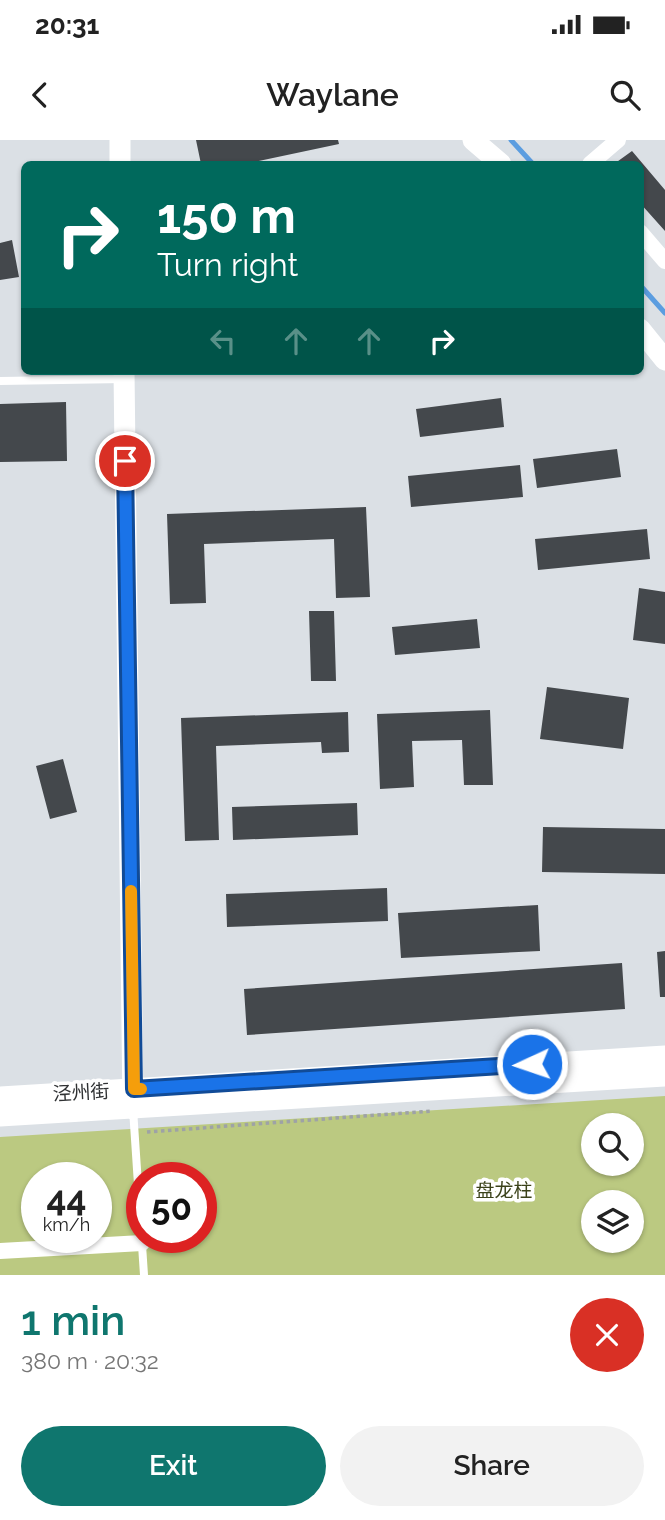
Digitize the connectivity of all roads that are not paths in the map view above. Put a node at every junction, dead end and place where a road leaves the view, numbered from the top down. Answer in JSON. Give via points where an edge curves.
{"nodes":[{"id":1,"x":120,"y":140,"type":"edge"},
{"id":2,"x":473,"y":140,"type":"edge"},
{"id":3,"x":618,"y":140,"type":"edge"},
{"id":4,"x":120,"y":161,"type":"edge"},
{"id":5,"x":498,"y":161,"type":"edge"},
{"id":6,"x":594,"y":161,"type":"edge"},
{"id":7,"x":644,"y":237,"type":"edge"},
{"id":8,"x":665,"y":261,"type":"edge"},
{"id":9,"x":644,"y":334,"type":"edge"},
{"id":10,"x":665,"y":360,"type":"edge"},
{"id":11,"x":124,"y":375,"type":"edge"},
{"id":12,"x":0,"y":381,"type":"edge"},
{"id":13,"x":665,"y":1056,"type":"edge"},
{"id":14,"x":665,"y":1076,"type":"edge"},
{"id":15,"x":0,"y":1097,"type":"edge"},
{"id":16,"x":133,"y":1099,"type":"junction"},
{"id":17,"x":0,"y":1116,"type":"edge"},
{"id":18,"x":137,"y":1162,"type":"edge"},
{"id":19,"x":126,"y":1244,"type":"edge"},
{"id":20,"x":0,"y":1251,"type":"edge"},
{"id":21,"x":143,"y":1253,"type":"edge"},
{"id":22,"x":144,"y":1275,"type":"edge"}],
"edges":[{"from":1,"to":4,"type":"main road"},
{"from":2,"to":5,"type":"main road"},
{"from":3,"to":6,"type":"street"},
{"from":7,"to":8,"type":"street"},
{"from":9,"to":10,"type":"main road"},
{"from":11,"to":12,"type":"lane"},
{"from":11,"to":16,"type":"main road"},
{"from":13,"to":16,"type":"main road","name":"泾州街"},
{"from":14,"to":16,"type":"main road","name":"泾州街"},
{"from":15,"to":16,"type":"main road","name":"泾州街"},
{"from":16,"to":17,"type":"main road","name":"泾州街"},
{"from":16,"to":18,"type":"lane"},
{"from":19,"to":20,"type":"street"},
{"from":21,"to":22,"type":"lane"}]}
